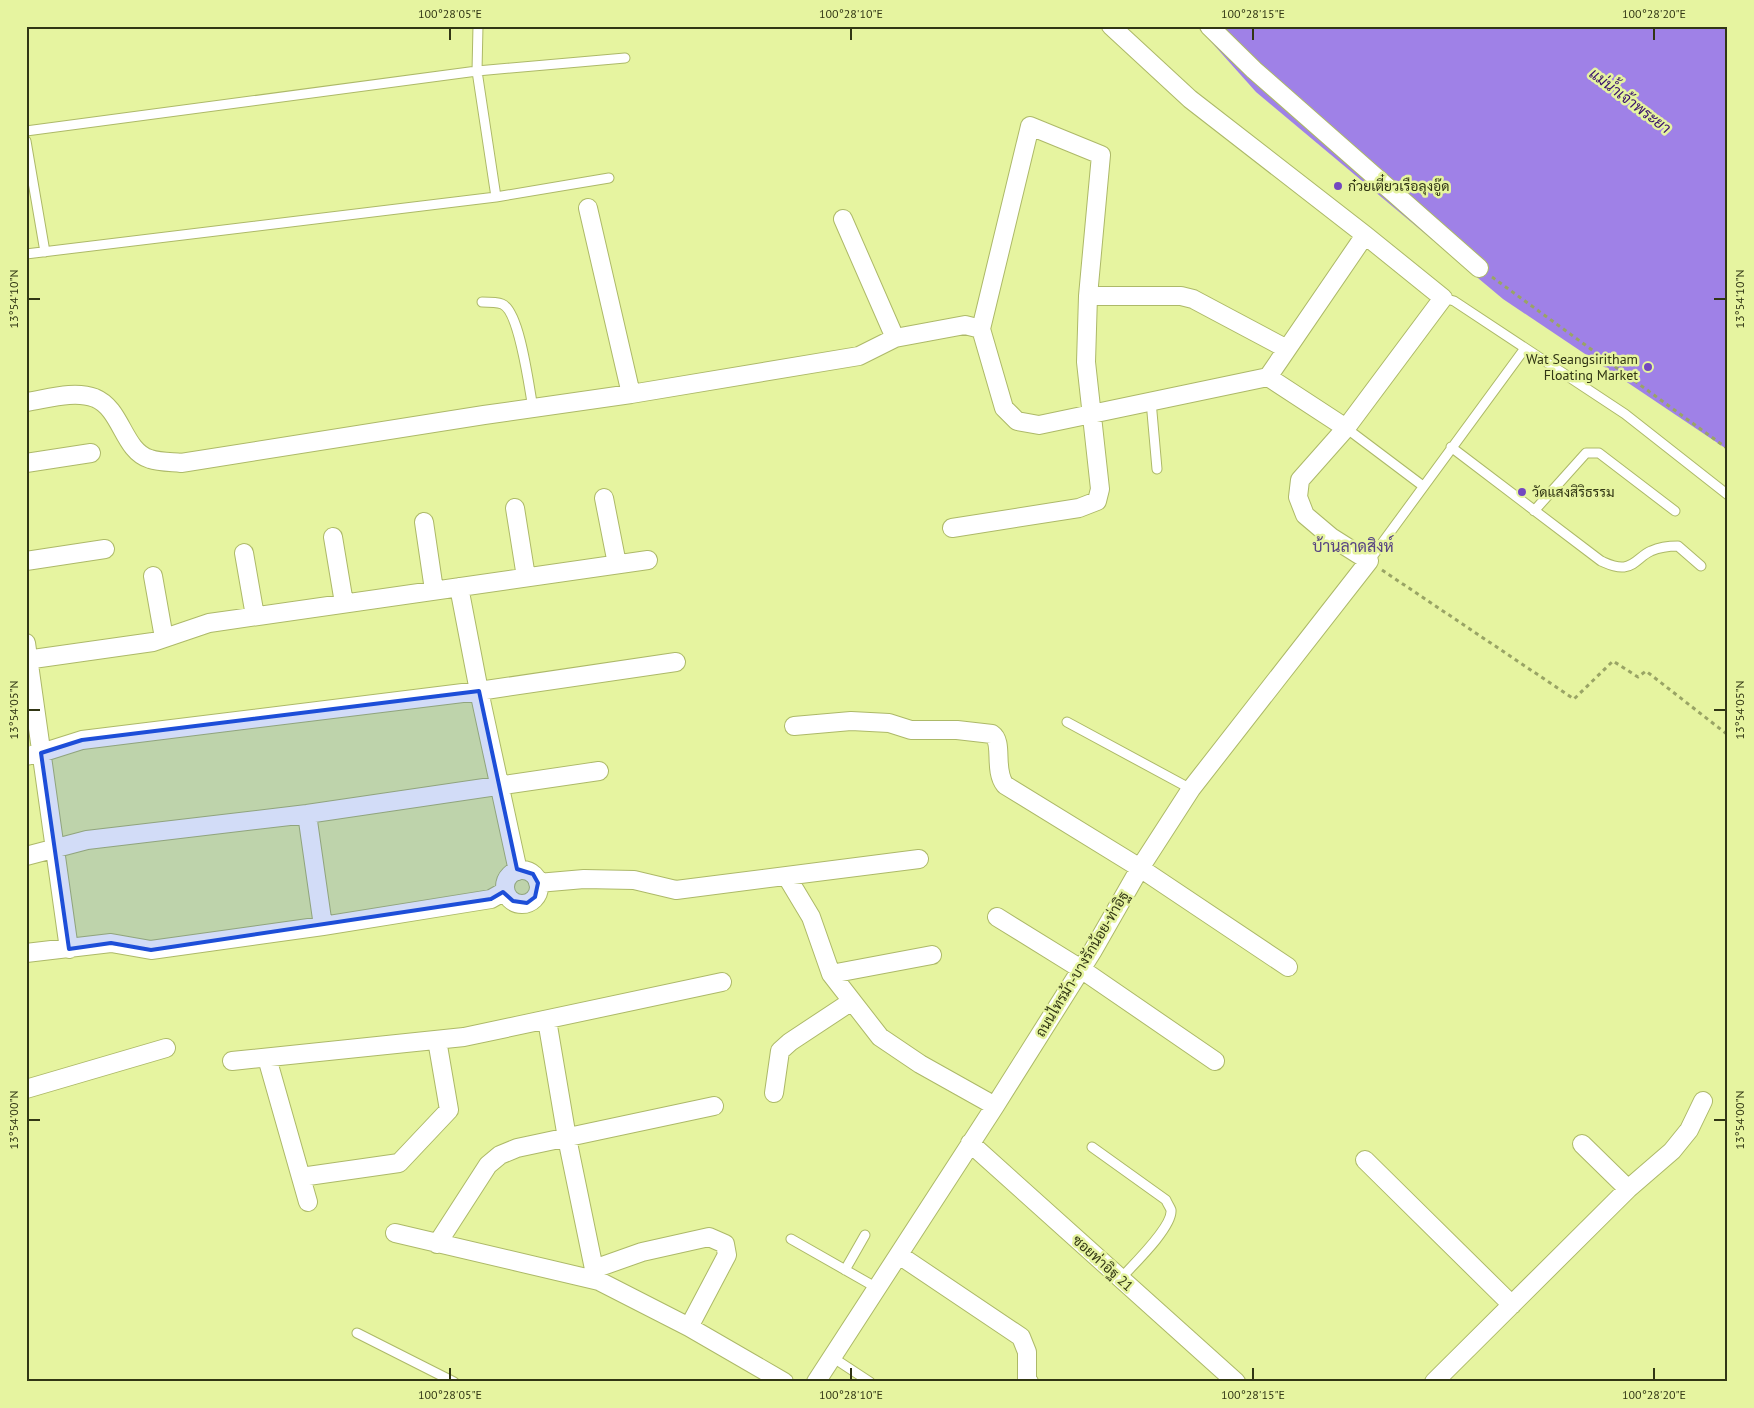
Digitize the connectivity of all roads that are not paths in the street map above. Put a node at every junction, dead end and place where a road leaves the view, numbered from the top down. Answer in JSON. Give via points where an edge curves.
{"nodes":[{"id":1,"x":478,"y":26,"type":"edge"},
{"id":2,"x":1111,"y":26,"type":"edge"},
{"id":3,"x":1208,"y":26,"type":"edge"},
{"id":4,"x":625,"y":58,"type":"dead end"},
{"id":5,"x":477,"y":72,"type":"junction"},
{"id":6,"x":26,"y":131,"type":"edge"},
{"id":7,"x":26,"y":141,"type":"edge"},
{"id":8,"x":609,"y":178,"type":"dead end"},
{"id":9,"x":496,"y":196,"type":"junction"},
{"id":10,"x":588,"y":208,"type":"dead end"},
{"id":11,"x":843,"y":219,"type":"dead end"},
{"id":12,"x":1365,"y":235,"type":"junction"},
{"id":13,"x":45,"y":252,"type":"junction"},
{"id":14,"x":26,"y":254,"type":"edge"},
{"id":15,"x":1479,"y":268,"type":"road end"},
{"id":16,"x":1088,"y":296,"type":"junction"},
{"id":17,"x":1444,"y":298,"type":"junction"},
{"id":18,"x":482,"y":302,"type":"dead end"},
{"id":19,"x":981,"y":329,"type":"junction"},
{"id":20,"x":895,"y":338,"type":"junction"},
{"id":21,"x":1287,"y":349,"type":"junction"},
{"id":22,"x":1523,"y":352,"type":"dead end"},
{"id":23,"x":1268,"y":377,"type":"junction"},
{"id":24,"x":631,"y":394,"type":"junction"},
{"id":25,"x":1152,"y":401,"type":"junction"},
{"id":26,"x":26,"y":402,"type":"edge"},
{"id":27,"x":533,"y":408,"type":"junction"},
{"id":28,"x":1091,"y":414,"type":"junction"},
{"id":29,"x":1346,"y":428,"type":"junction"},
{"id":30,"x":1451,"y":447,"type":"junction"},
{"id":31,"x":91,"y":454,"type":"dead end"},
{"id":32,"x":26,"y":463,"type":"edge"},
{"id":33,"x":1157,"y":470,"type":"dead end"},
{"id":34,"x":1423,"y":486,"type":"junction"},
{"id":35,"x":1728,"y":495,"type":"edge"},
{"id":36,"x":604,"y":498,"type":"dead end"},
{"id":37,"x":515,"y":508,"type":"dead end"},
{"id":38,"x":1534,"y":511,"type":"junction"},
{"id":39,"x":1675,"y":511,"type":"dead end"},
{"id":40,"x":424,"y":522,"type":"dead end"},
{"id":41,"x":952,"y":528,"type":"dead end"},
{"id":42,"x":332,"y":537,"type":"dead end"},
{"id":43,"x":105,"y":549,"type":"dead end"},
{"id":44,"x":244,"y":553,"type":"dead end"},
{"id":45,"x":26,"y":560,"type":"edge"},
{"id":46,"x":648,"y":560,"type":"dead end"},
{"id":47,"x":1369,"y":561,"type":"junction"},
{"id":48,"x":617,"y":564,"type":"junction"},
{"id":49,"x":1701,"y":566,"type":"dead end"},
{"id":50,"x":153,"y":576,"type":"dead end"},
{"id":51,"x":526,"y":577,"type":"junction"},
{"id":52,"x":459,"y":586,"type":"junction"},
{"id":53,"x":434,"y":590,"type":"junction"},
{"id":54,"x":344,"y":603,"type":"junction"},
{"id":55,"x":255,"y":616,"type":"junction"},
{"id":56,"x":164,"y":638,"type":"junction"},
{"id":57,"x":27,"y":654,"type":"edge"},
{"id":58,"x":676,"y":662,"type":"dead end"},
{"id":59,"x":479,"y":691,"type":"junction"},
{"id":60,"x":1067,"y":722,"type":"dead end"},
{"id":61,"x":794,"y":726,"type":"dead end"},
{"id":62,"x":34,"y":755,"type":"edge"},
{"id":63,"x":599,"y":771,"type":"dead end"},
{"id":64,"x":499,"y":786,"type":"junction"},
{"id":65,"x":1191,"y":789,"type":"junction"},
{"id":66,"x":307,"y":814,"type":"junction"},
{"id":67,"x":54,"y":848,"type":"junction"},
{"id":68,"x":26,"y":856,"type":"edge"},
{"id":69,"x":919,"y":860,"type":"dead end"},
{"id":70,"x":1140,"y":868,"type":"junction"},
{"id":71,"x":518,"y":871,"type":"junction"},
{"id":72,"x":787,"y":877,"type":"junction"},
{"id":73,"x":538,"y":883,"type":"junction"},
{"id":74,"x":505,"y":890,"type":"junction"},
{"id":75,"x":997,"y":917,"type":"dead end"},
{"id":76,"x":323,"y":926,"type":"junction"},
{"id":77,"x":69,"y":949,"type":"junction"},
{"id":78,"x":26,"y":953,"type":"edge"},
{"id":79,"x":932,"y":955,"type":"dead end"},
{"id":80,"x":1288,"y":967,"type":"dead end"},
{"id":81,"x":1081,"y":969,"type":"junction"},
{"id":82,"x":831,"y":974,"type":"junction"},
{"id":83,"x":722,"y":982,"type":"dead end"},
{"id":84,"x":852,"y":1001,"type":"junction"},
{"id":85,"x":547,"y":1020,"type":"junction"},
{"id":86,"x":437,"y":1040,"type":"junction"},
{"id":87,"x":166,"y":1048,"type":"dead end"},
{"id":88,"x":267,"y":1058,"type":"junction"},
{"id":89,"x":1215,"y":1060,"type":"dead end"},
{"id":90,"x":232,"y":1062,"type":"dead end"},
{"id":91,"x":26,"y":1089,"type":"edge"},
{"id":92,"x":774,"y":1093,"type":"dead end"},
{"id":93,"x":1703,"y":1101,"type":"dead end"},
{"id":94,"x":714,"y":1106,"type":"dead end"},
{"id":95,"x":995,"y":1106,"type":"junction"},
{"id":96,"x":567,"y":1138,"type":"junction"},
{"id":97,"x":970,"y":1143,"type":"junction"},
{"id":98,"x":1582,"y":1144,"type":"dead end"},
{"id":99,"x":1092,"y":1147,"type":"dead end"},
{"id":100,"x":1365,"y":1160,"type":"dead end"},
{"id":101,"x":301,"y":1177,"type":"junction"},
{"id":102,"x":1628,"y":1189,"type":"junction"},
{"id":103,"x":308,"y":1202,"type":"dead end"},
{"id":104,"x":395,"y":1233,"type":"dead end"},
{"id":105,"x":865,"y":1235,"type":"dead end"},
{"id":106,"x":791,"y":1239,"type":"dead end"},
{"id":107,"x":436,"y":1244,"type":"junction"},
{"id":108,"x":899,"y":1254,"type":"junction"},
{"id":109,"x":845,"y":1270,"type":"junction"},
{"id":110,"x":597,"y":1275,"type":"junction"},
{"id":111,"x":1120,"y":1278,"type":"junction"},
{"id":112,"x":877,"y":1288,"type":"junction"},
{"id":113,"x":1512,"y":1305,"type":"junction"},
{"id":114,"x":689,"y":1327,"type":"junction"},
{"id":115,"x":357,"y":1333,"type":"dead end"},
{"id":116,"x":832,"y":1357,"type":"junction"},
{"id":117,"x":454,"y":1382,"type":"edge"},
{"id":118,"x":784,"y":1382,"type":"edge"},
{"id":119,"x":816,"y":1382,"type":"edge"},
{"id":120,"x":870,"y":1382,"type":"edge"},
{"id":121,"x":1029,"y":1382,"type":"edge"},
{"id":122,"x":1236,"y":1382,"type":"edge"},
{"id":123,"x":1434,"y":1382,"type":"edge"}],
"edges":[{"from":1,"to":5,"type":"lane"},
{"from":2,"to":12,"type":"street","via":[[1190,99]]},
{"from":3,"to":15,"type":"street","via":[[1261,77]]},
{"from":4,"to":5,"type":"lane"},
{"from":5,"to":6,"type":"lane"},
{"from":5,"to":9,"type":"lane"},
{"from":7,"to":13,"type":"lane"},
{"from":8,"to":9,"type":"lane"},
{"from":9,"to":13,"type":"lane"},
{"from":10,"to":24,"type":"street"},
{"from":11,"to":20,"type":"street"},
{"from":12,"to":17,"type":"street"},
{"from":12,"to":21,"type":"street"},
{"from":13,"to":14,"type":"lane"},
{"from":16,"to":19,"type":"street","via":[[1101,155],[1030,126]]},
{"from":16,"to":21,"type":"street","via":[[1181,296],[1193,299]]},
{"from":16,"to":28,"type":"street","via":[[1086,362]]},
{"from":17,"to":29,"type":"street"},
{"from":17,"to":35,"type":"lane","via":[[1454,301],[1625,414]]},
{"from":18,"to":27,"type":"lane","via":[[502,304],[512,312]]},
{"from":19,"to":20,"type":"street","via":[[965,326]]},
{"from":19,"to":28,"type":"street","via":[[1004,408],[1016,421],[1039,425]]},
{"from":20,"to":24,"type":"street","via":[[859,356]]},
{"from":21,"to":23,"type":"street"},
{"from":22,"to":30,"type":"lane"},
{"from":23,"to":25,"type":"street"},
{"from":23,"to":29,"type":"street"},
{"from":24,"to":27,"type":"street"},
{"from":25,"to":28,"type":"street"},
{"from":25,"to":33,"type":"lane"},
{"from":26,"to":27,"type":"street","via":[[73,395],[94,398],[109,406],[137,452],[149,459],[181,463]]},
{"from":28,"to":41,"type":"street","via":[[1100,489],[1097,501],[1079,508]]},
{"from":29,"to":34,"type":"lane"},
{"from":29,"to":47,"type":"street","via":[[1300,480],[1298,497],[1305,515],[1331,537]]},
{"from":30,"to":34,"type":"lane"},
{"from":30,"to":38,"type":"lane"},
{"from":31,"to":32,"type":"street"},
{"from":34,"to":47,"type":"lane"},
{"from":36,"to":48,"type":"street"},
{"from":37,"to":51,"type":"street"},
{"from":38,"to":39,"type":"lane","via":[[1586,453],[1599,453]]},
{"from":38,"to":49,"type":"lane","via":[[1601,561],[1615,567],[1631,566],[1650,551],[1666,546],[1678,546]]},
{"from":40,"to":53,"type":"street"},
{"from":42,"to":54,"type":"street"},
{"from":43,"to":45,"type":"street"},
{"from":44,"to":55,"type":"street"},
{"from":46,"to":48,"type":"street"},
{"from":47,"to":65,"type":"street","name":"ถนนไทรม้า-บางรักน้อย-ท่าอิฐ"},
{"from":48,"to":51,"type":"street"},
{"from":50,"to":56,"type":"street"},
{"from":51,"to":52,"type":"street"},
{"from":52,"to":53,"type":"street"},
{"from":52,"to":59,"type":"street"},
{"from":53,"to":54,"type":"street"},
{"from":54,"to":55,"type":"street"},
{"from":55,"to":56,"type":"street","via":[[210,623]]},
{"from":56,"to":57,"type":"street","via":[[153,642]]},
{"from":57,"to":62,"type":"street"},
{"from":58,"to":59,"type":"street"},
{"from":59,"to":62,"type":"street","via":[[82,740]]},
{"from":59,"to":64,"type":"street"},
{"from":60,"to":65,"type":"lane"},
{"from":61,"to":70,"type":"street","via":[[851,720],[889,723],[910,730],[992,734],[998,741],[999,774],[1005,785]]},
{"from":62,"to":67,"type":"street"},
{"from":63,"to":64,"type":"street"},
{"from":64,"to":66,"type":"street"},
{"from":64,"to":71,"type":"street"},
{"from":65,"to":70,"type":"street","name":"ถนนไทรม้า-บางรักน้อย-ท่าอิฐ"},
{"from":66,"to":67,"type":"street","via":[[87,840]]},
{"from":66,"to":76,"type":"street"},
{"from":67,"to":68,"type":"street"},
{"from":67,"to":77,"type":"street"},
{"from":69,"to":72,"type":"street"},
{"from":70,"to":80,"type":"street"},
{"from":70,"to":81,"type":"street","name":"ถนนไทรม้า-บางรักน้อย-ท่าอิฐ"},
{"from":71,"to":73,"type":"street","via":[[528,871]]},
{"from":71,"to":74,"type":"street","via":[[508,878]]},
{"from":72,"to":73,"type":"street","via":[[676,890],[634,880],[584,879]]},
{"from":72,"to":82,"type":"street","via":[[812,917]]},
{"from":73,"to":74,"type":"street","via":[[535,897],[527,903],[512,901]]},
{"from":74,"to":76,"type":"street","via":[[491,898]]},
{"from":75,"to":81,"type":"street"},
{"from":76,"to":77,"type":"street","via":[[151,950],[111,944]]},
{"from":77,"to":78,"type":"street"},
{"from":79,"to":82,"type":"street"},
{"from":81,"to":89,"type":"street"},
{"from":81,"to":95,"type":"street","name":"ถนนไทรม้า-บางรักน้อย-ท่าอิฐ"},
{"from":82,"to":84,"type":"street"},
{"from":83,"to":85,"type":"street"},
{"from":84,"to":92,"type":"street","via":[[780,1051]]},
{"from":84,"to":95,"type":"street","via":[[880,1037],[920,1064]]},
{"from":85,"to":86,"type":"street"},
{"from":85,"to":96,"type":"street"},
{"from":86,"to":88,"type":"street"},
{"from":86,"to":101,"type":"street","via":[[449,1110],[399,1163]]},
{"from":87,"to":91,"type":"street"},
{"from":88,"to":90,"type":"street"},
{"from":88,"to":101,"type":"street"},
{"from":93,"to":102,"type":"street","via":[[1689,1130],[1672,1151]]},
{"from":94,"to":96,"type":"street"},
{"from":95,"to":97,"type":"street","name":"ถนนไทรม้า-บางรักน้อย-ท่าอิฐ"},
{"from":96,"to":107,"type":"street","via":[[517,1148],[500,1155],[488,1165]]},
{"from":96,"to":110,"type":"street"},
{"from":97,"to":108,"type":"street","name":"ถนนไทรม้า-บางรักน้อย-ท่าอิฐ"},
{"from":97,"to":111,"type":"street","name":"ซอยท่าอิฐ 21"},
{"from":98,"to":102,"type":"street"},
{"from":99,"to":111,"type":"lane","via":[[1166,1200],[1171,1211],[1154,1244]]},
{"from":100,"to":113,"type":"street"},
{"from":101,"to":103,"type":"street"},
{"from":102,"to":113,"type":"street"},
{"from":104,"to":107,"type":"street"},
{"from":105,"to":109,"type":"lane"},
{"from":106,"to":109,"type":"lane"},
{"from":107,"to":110,"type":"street"},
{"from":108,"to":112,"type":"street","name":"ถนนไทรม้า-บางรักน้อย-ท่าอิฐ"},
{"from":108,"to":121,"type":"street","via":[[1021,1337],[1027,1352]]},
{"from":109,"to":112,"type":"lane"},
{"from":110,"to":114,"type":"street"},
{"from":110,"to":114,"type":"street","via":[[642,1252],[709,1237],[724,1244],[727,1255]]},
{"from":111,"to":122,"type":"street","name":"ซอยท่าอิฐ 21"},
{"from":112,"to":116,"type":"street","name":"ถนนไทรม้า-บางรักน้อย-ท่าอิฐ"},
{"from":113,"to":123,"type":"street"},
{"from":114,"to":118,"type":"street"},
{"from":115,"to":117,"type":"lane"},
{"from":116,"to":119,"type":"street","name":"ถนนไทรม้า-บางรักน้อย-ท่าอิฐ"},
{"from":116,"to":120,"type":"lane"}]}
